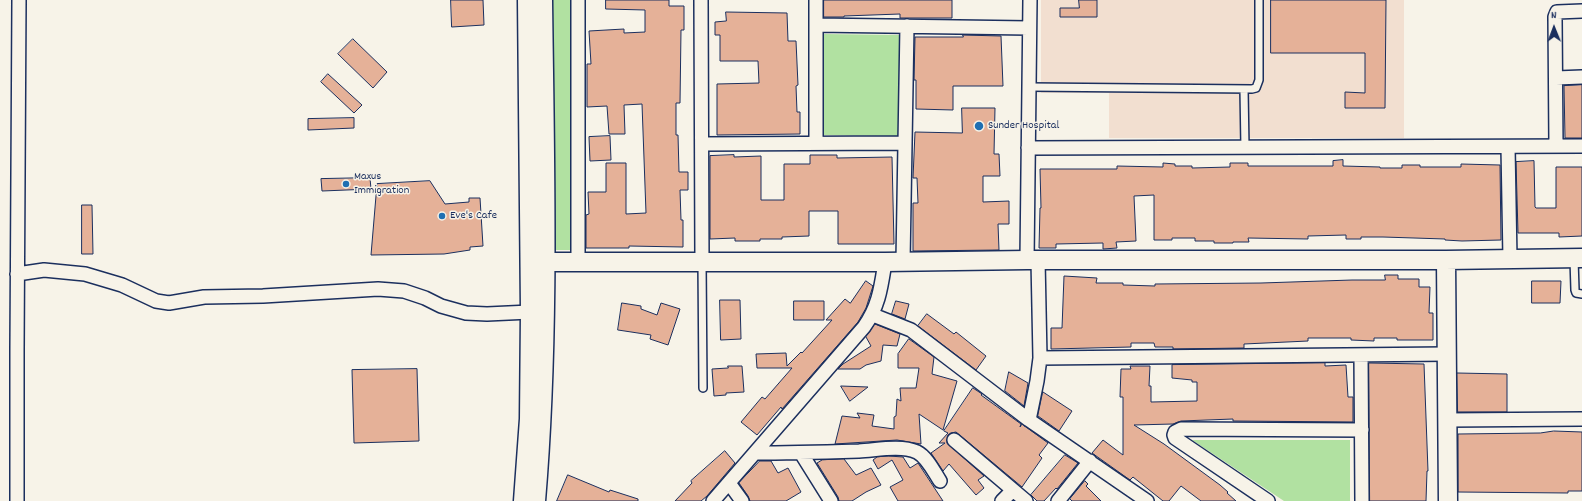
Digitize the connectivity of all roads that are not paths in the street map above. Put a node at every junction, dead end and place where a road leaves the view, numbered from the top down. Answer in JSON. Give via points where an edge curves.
{"nodes":[{"id":1,"x":19,"y":0,"type":"edge"},
{"id":2,"x":527,"y":0,"type":"edge"},
{"id":3,"x":543,"y":0,"type":"edge"},
{"id":4,"x":578,"y":0,"type":"edge"},
{"id":5,"x":701,"y":0,"type":"edge"},
{"id":6,"x":816,"y":0,"type":"edge"},
{"id":7,"x":1030,"y":0,"type":"edge"},
{"id":8,"x":1259,"y":0,"type":"edge"},
{"id":9,"x":1582,"y":11,"type":"edge"},
{"id":10,"x":816,"y":25,"type":"junction"},
{"id":11,"x":907,"y":26,"type":"junction"},
{"id":12,"x":1029,"y":28,"type":"junction"},
{"id":13,"x":1582,"y":77,"type":"edge"},
{"id":14,"x":1556,"y":78,"type":"junction"},
{"id":15,"x":1029,"y":87,"type":"junction"},
{"id":16,"x":1244,"y":89,"type":"junction"},
{"id":17,"x":905,"y":143,"type":"junction"},
{"id":18,"x":702,"y":144,"type":"junction"},
{"id":19,"x":816,"y":144,"type":"junction"},
{"id":20,"x":1556,"y":146,"type":"junction"},
{"id":21,"x":1582,"y":146,"type":"edge"},
{"id":22,"x":1508,"y":147,"type":"junction"},
{"id":23,"x":1028,"y":148,"type":"junction"},
{"id":24,"x":1245,"y":148,"type":"junction"},
{"id":25,"x":1578,"y":258,"type":"edge"},
{"id":26,"x":1510,"y":259,"type":"junction"},
{"id":27,"x":1032,"y":260,"type":"junction"},
{"id":28,"x":1446,"y":260,"type":"junction"},
{"id":29,"x":538,"y":262,"type":"junction"},
{"id":30,"x":578,"y":262,"type":"junction"},
{"id":31,"x":702,"y":262,"type":"junction"},
{"id":32,"x":894,"y":262,"type":"junction"},
{"id":33,"x":17,"y":274,"type":"junction"},
{"id":34,"x":1582,"y":294,"type":"edge"},
{"id":35,"x":530,"y":312,"type":"junction"},
{"id":36,"x":873,"y":315,"type":"junction"},
{"id":37,"x":1447,"y":354,"type":"junction"},
{"id":38,"x":1361,"y":355,"type":"junction"},
{"id":39,"x":1040,"y":358,"type":"junction"},
{"id":40,"x":703,"y":388,"type":"dead end"},
{"id":41,"x":1582,"y":419,"type":"edge"},
{"id":42,"x":1029,"y":420,"type":"junction"},
{"id":43,"x":1448,"y":420,"type":"junction"},
{"id":44,"x":1362,"y":430,"type":"junction"},
{"id":45,"x":954,"y":440,"type":"dead end"},
{"id":46,"x":801,"y":452,"type":"junction"},
{"id":47,"x":755,"y":453,"type":"junction"},
{"id":48,"x":1090,"y":461,"type":"junction"},
{"id":49,"x":940,"y":481,"type":"dead end"},
{"id":50,"x":729,"y":483,"type":"junction"},
{"id":51,"x":1013,"y":490,"type":"junction"},
{"id":52,"x":17,"y":501,"type":"edge"},
{"id":53,"x":524,"y":501,"type":"edge"},
{"id":54,"x":536,"y":501,"type":"edge"},
{"id":55,"x":713,"y":501,"type":"edge"},
{"id":56,"x":742,"y":501,"type":"edge"},
{"id":57,"x":831,"y":501,"type":"edge"},
{"id":58,"x":1002,"y":501,"type":"edge"},
{"id":59,"x":1026,"y":501,"type":"edge"},
{"id":60,"x":1058,"y":501,"type":"edge"},
{"id":61,"x":1147,"y":501,"type":"edge"},
{"id":62,"x":1268,"y":501,"type":"edge"},
{"id":63,"x":1362,"y":501,"type":"edge"},
{"id":64,"x":1448,"y":501,"type":"edge"}],
"edges":[{"from":1,"to":33,"type":"street"},
{"from":2,"to":29,"type":"street"},
{"from":3,"to":29,"type":"street"},
{"from":4,"to":30,"type":"street"},
{"from":5,"to":18,"type":"street"},
{"from":6,"to":10,"type":"street"},
{"from":7,"to":12,"type":"street"},
{"from":8,"to":16,"type":"lane","via":[[1259,84],[1256,88]]},
{"from":9,"to":14,"type":"street","via":[[1557,12],[1555,16]]},
{"from":10,"to":11,"type":"street"},
{"from":10,"to":19,"type":"street"},
{"from":11,"to":12,"type":"street"},
{"from":11,"to":17,"type":"street"},
{"from":12,"to":15,"type":"street"},
{"from":13,"to":14,"type":"street"},
{"from":14,"to":20,"type":"street"},
{"from":15,"to":16,"type":"lane"},
{"from":15,"to":23,"type":"street"},
{"from":16,"to":24,"type":"lane"},
{"from":17,"to":19,"type":"street"},
{"from":17,"to":32,"type":"street"},
{"from":18,"to":19,"type":"street"},
{"from":18,"to":31,"type":"street"},
{"from":20,"to":21,"type":"street"},
{"from":20,"to":22,"type":"street"},
{"from":22,"to":24,"type":"street"},
{"from":22,"to":26,"type":"street"},
{"from":23,"to":24,"type":"street"},
{"from":23,"to":27,"type":"street"},
{"from":25,"to":26,"type":"street"},
{"from":25,"to":34,"type":"lane","via":[[1575,290],[1576,293]]},
{"from":26,"to":28,"type":"street"},
{"from":27,"to":28,"type":"street"},
{"from":27,"to":32,"type":"street"},
{"from":27,"to":39,"type":"street"},
{"from":28,"to":37,"type":"street"},
{"from":29,"to":30,"type":"street"},
{"from":29,"to":35,"type":"street"},
{"from":29,"to":54,"type":"street","via":[[542,413]]},
{"from":30,"to":31,"type":"street"},
{"from":31,"to":32,"type":"street"},
{"from":31,"to":40,"type":"lane"},
{"from":32,"to":36,"type":"street","via":[[882,286]]},
{"from":33,"to":35,"type":"street","via":[[44,270],[85,274],[122,285],[156,301],[169,302],[204,297],[378,289],[404,291],[466,313]]},
{"from":33,"to":52,"type":"street"},
{"from":35,"to":53,"type":"street","via":[[529,419]]},
{"from":36,"to":42,"type":"street","via":[[911,330]]},
{"from":36,"to":47,"type":"street"},
{"from":37,"to":38,"type":"street"},
{"from":37,"to":43,"type":"street"},
{"from":38,"to":39,"type":"street"},
{"from":38,"to":44,"type":"street"},
{"from":39,"to":42,"type":"street"},
{"from":41,"to":43,"type":"street"},
{"from":42,"to":48,"type":"street"},
{"from":43,"to":64,"type":"street"},
{"from":44,"to":62,"type":"street","via":[[1181,429],[1175,432],[1175,438]]},
{"from":44,"to":63,"type":"street"},
{"from":45,"to":51,"type":"street"},
{"from":46,"to":47,"type":"street"},
{"from":46,"to":49,"type":"street","via":[[888,449],[911,451],[924,456]]},
{"from":46,"to":57,"type":"street"},
{"from":47,"to":50,"type":"street"},
{"from":48,"to":60,"type":"street"},
{"from":48,"to":61,"type":"street"},
{"from":50,"to":55,"type":"street"},
{"from":50,"to":56,"type":"street"},
{"from":51,"to":58,"type":"street"},
{"from":51,"to":59,"type":"street"}]}
